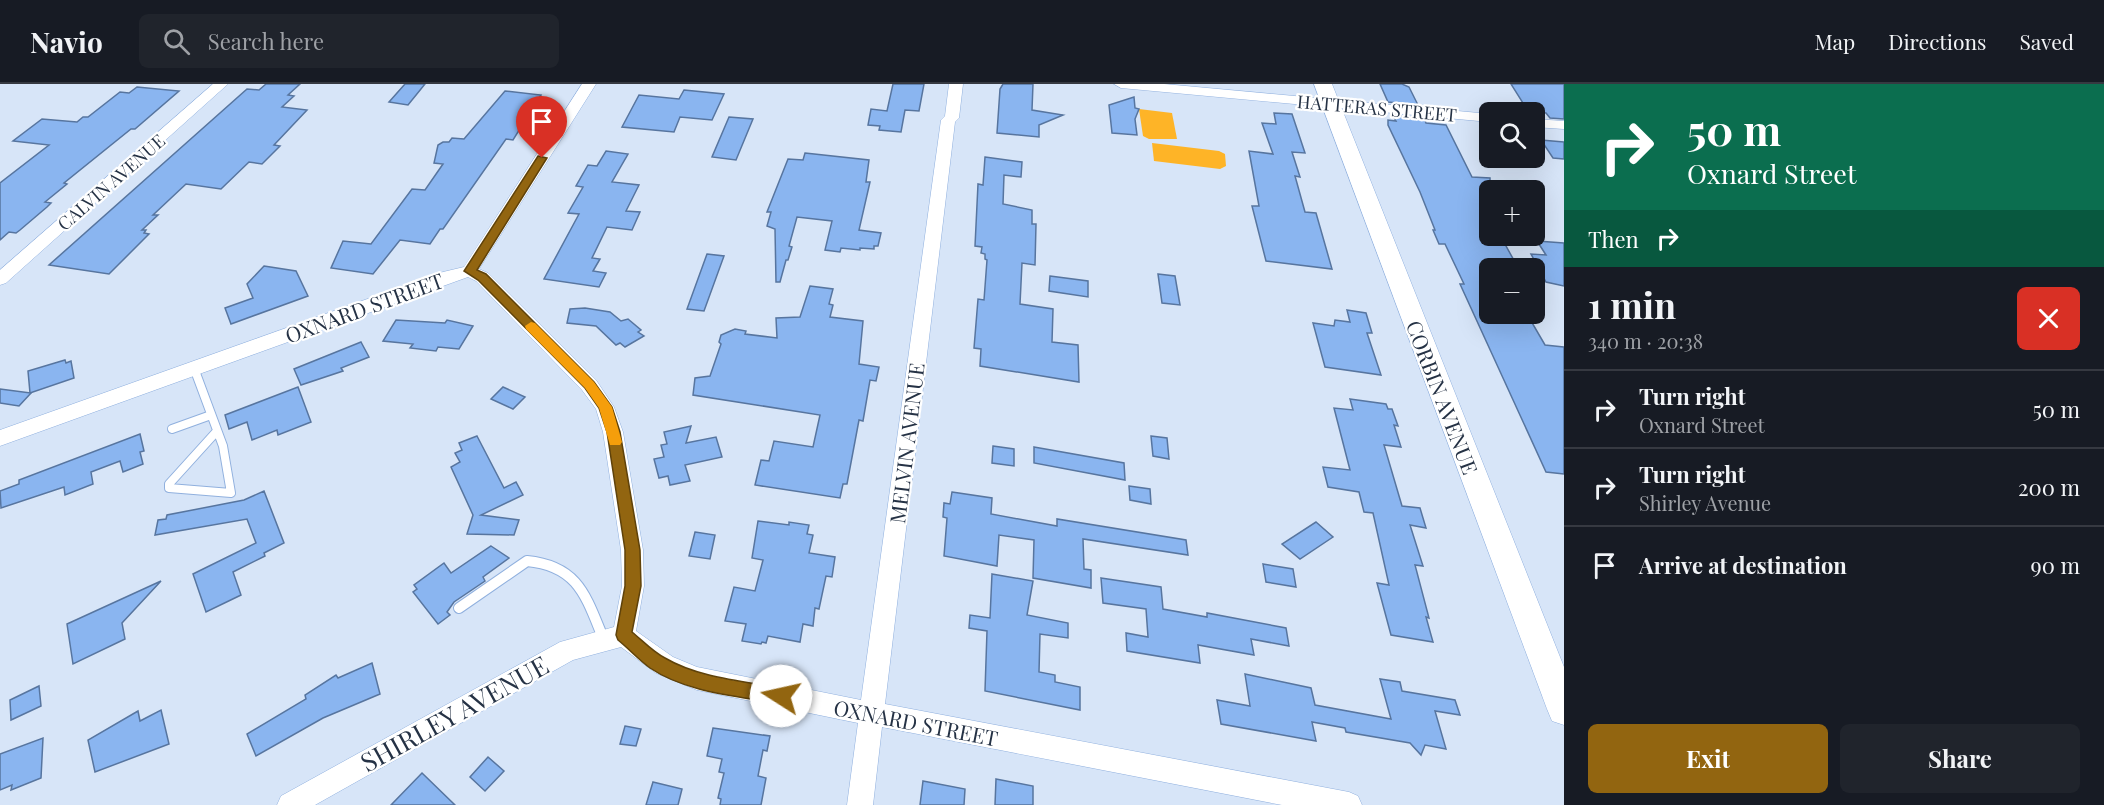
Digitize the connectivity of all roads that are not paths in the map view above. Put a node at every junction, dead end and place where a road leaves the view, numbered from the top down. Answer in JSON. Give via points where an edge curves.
{"nodes":[{"id":1,"x":221,"y":84,"type":"edge"},
{"id":2,"x":589,"y":84,"type":"edge"},
{"id":3,"x":956,"y":84,"type":"edge"},
{"id":4,"x":1121,"y":84,"type":"edge"},
{"id":5,"x":1327,"y":94,"type":"edge"},
{"id":6,"x":1479,"y":116,"type":"edge"},
{"id":7,"x":1545,"y":124,"type":"edge"},
{"id":8,"x":1564,"y":125,"type":"edge"},
{"id":9,"x":470,"y":271,"type":"junction"},
{"id":10,"x":0,"y":279,"type":"edge"},
{"id":11,"x":194,"y":368,"type":"junction"},
{"id":12,"x":211,"y":415,"type":"junction"},
{"id":13,"x":172,"y":429,"type":"dead end"},
{"id":14,"x":217,"y":431,"type":"junction"},
{"id":15,"x":0,"y":438,"type":"edge"},
{"id":16,"x":459,"y":608,"type":"dead end"},
{"id":17,"x":614,"y":638,"type":"junction"},
{"id":18,"x":1564,"y":709,"type":"edge"},
{"id":19,"x":872,"y":713,"type":"junction"},
{"id":20,"x":290,"y":805,"type":"edge"},
{"id":21,"x":860,"y":805,"type":"edge"},
{"id":22,"x":1349,"y":805,"type":"edge"}],
"edges":[{"from":1,"to":10,"type":"street","name":"CALVIN AVENUE"},
{"from":2,"to":9,"type":"street"},
{"from":3,"to":19,"type":"street","name":"MELVIN AVENUE","via":[[952,118],[948,120]]},
{"from":4,"to":5,"type":"street","name":"HATTERAS STREET"},
{"from":5,"to":6,"type":"street","name":"HATTERAS STREET"},
{"from":5,"to":18,"type":"main road","name":"CORBIN AVENUE"},
{"from":7,"to":8,"type":"street"},
{"from":9,"to":11,"type":"street","name":"OXNARD STREET"},
{"from":9,"to":17,"type":"street","name":"OXNARD STREET","via":[[482,277],[589,385],[605,407],[613,432],[632,550],[633,586]]},
{"from":11,"to":12,"type":"lane"},
{"from":11,"to":15,"type":"street","name":"OXNARD STREET"},
{"from":12,"to":13,"type":"lane"},
{"from":12,"to":14,"type":"lane"},
{"from":14,"to":14,"type":"lane","via":[[170,484],[169,488],[231,493],[231,470]]},
{"from":16,"to":17,"type":"lane","via":[[527,561],[547,564],[560,568],[582,592]]},
{"from":17,"to":19,"type":"street","name":"OXNARD STREET","via":[[676,673]]},
{"from":17,"to":20,"type":"street","name":"SHIRLEY AVENUE","via":[[568,650]]},
{"from":19,"to":21,"type":"street","name":"MELVIN AVENUE"},
{"from":19,"to":22,"type":"street","name":"OXNARD STREET"}]}
